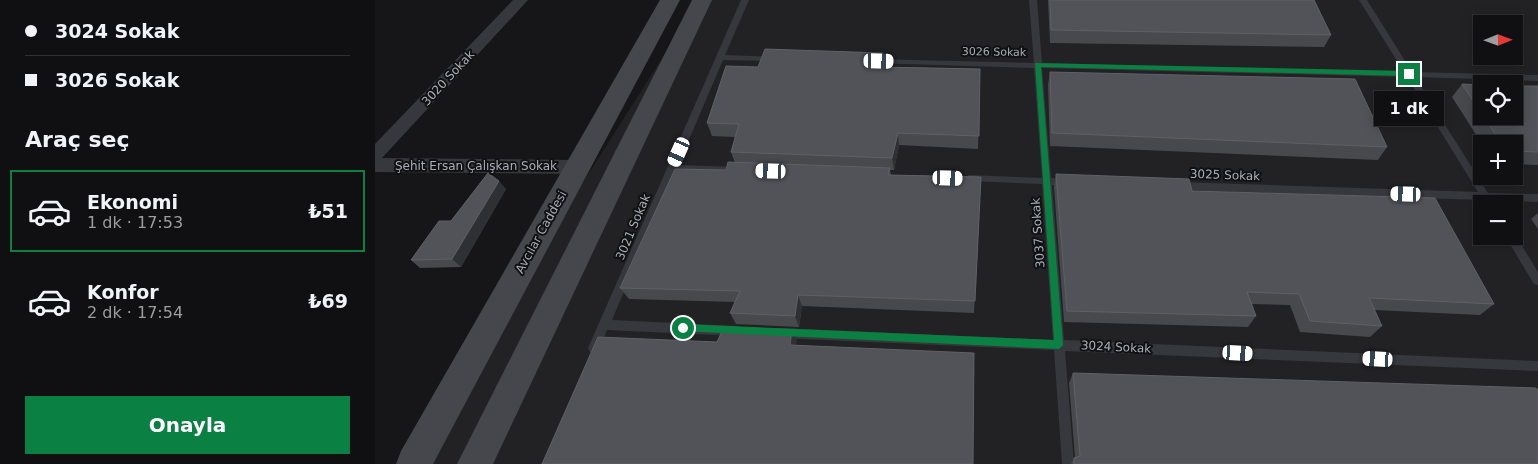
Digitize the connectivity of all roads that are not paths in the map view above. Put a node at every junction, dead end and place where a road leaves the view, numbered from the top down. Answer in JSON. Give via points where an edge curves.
{"nodes":[{"id":1,"x":521,"y":0,"type":"edge"},
{"id":2,"x":670,"y":0,"type":"edge"},
{"id":3,"x":702,"y":0,"type":"edge"},
{"id":4,"x":745,"y":0,"type":"edge"},
{"id":5,"x":1033,"y":0,"type":"edge"},
{"id":6,"x":1363,"y":0,"type":"edge"},
{"id":7,"x":720,"y":57,"type":"junction"},
{"id":8,"x":780,"y":59,"type":"edge"},
{"id":9,"x":859,"y":60,"type":"edge"},
{"id":10,"x":1038,"y":65,"type":"junction"},
{"id":11,"x":1409,"y":74,"type":"junction"},
{"id":12,"x":1538,"y":78,"type":"edge"},
{"id":13,"x":375,"y":155,"type":"edge"},
{"id":14,"x":375,"y":165,"type":"edge"},
{"id":15,"x":577,"y":167,"type":"junction"},
{"id":16,"x":672,"y":168,"type":"junction"},
{"id":17,"x":751,"y":171,"type":"edge"},
{"id":18,"x":958,"y":178,"type":"edge"},
{"id":19,"x":1046,"y":181,"type":"junction"},
{"id":20,"x":1076,"y":182,"type":"edge"},
{"id":21,"x":1166,"y":185,"type":"edge"},
{"id":22,"x":1485,"y":195,"type":"edge"},
{"id":23,"x":1538,"y":198,"type":"edge"},
{"id":24,"x":1473,"y":199,"type":"edge"},
{"id":25,"x":1523,"y":199,"type":"edge"},
{"id":26,"x":1516,"y":245,"type":"edge"},
{"id":27,"x":1538,"y":281,"type":"edge"},
{"id":28,"x":604,"y":325,"type":"junction"},
{"id":29,"x":752,"y":331,"type":"edge"},
{"id":30,"x":772,"y":332,"type":"edge"},
{"id":31,"x":1059,"y":345,"type":"junction"},
{"id":32,"x":589,"y":360,"type":"edge"},
{"id":33,"x":1538,"y":366,"type":"edge"},
{"id":34,"x":414,"y":464,"type":"edge"},
{"id":35,"x":475,"y":464,"type":"edge"},
{"id":36,"x":1067,"y":464,"type":"edge"}],
"edges":[{"from":1,"to":13,"type":"street","name":"3020 Sokak"},
{"from":2,"to":15,"type":"main road","name":"Avcılar Caddesi"},
{"from":3,"to":35,"type":"main road"},
{"from":4,"to":7,"type":"lane","name":"3021 Sokak"},
{"from":5,"to":10,"type":"lane","name":"3037 Sokak"},
{"from":6,"to":11,"type":"lane"},
{"from":7,"to":8,"type":"lane"},
{"from":7,"to":16,"type":"lane","name":"3021 Sokak"},
{"from":9,"to":10,"type":"lane","name":"3026 Sokak"},
{"from":10,"to":11,"type":"lane","name":"3026 Sokak"},
{"from":10,"to":19,"type":"lane","name":"3037 Sokak"},
{"from":11,"to":12,"type":"lane","name":"3026 Sokak"},
{"from":11,"to":22,"type":"lane"},
{"from":14,"to":15,"type":"street","name":"Şehit Ersan Çalışkan Sokak"},
{"from":15,"to":34,"type":"main road","name":"Avcılar Caddesi"},
{"from":16,"to":17,"type":"lane"},
{"from":16,"to":28,"type":"lane","name":"3021 Sokak"},
{"from":18,"to":19,"type":"lane"},
{"from":19,"to":20,"type":"lane"},
{"from":19,"to":31,"type":"lane","name":"3037 Sokak"},
{"from":21,"to":24,"type":"lane","name":"3025 Sokak"},
{"from":23,"to":25,"type":"lane","name":"3025 Sokak"},
{"from":26,"to":27,"type":"lane"},
{"from":28,"to":29,"type":"lane"},
{"from":28,"to":32,"type":"lane","name":"3021 Sokak"},
{"from":30,"to":31,"type":"lane","name":"3024 Sokak"},
{"from":31,"to":33,"type":"lane","name":"3024 Sokak"},
{"from":31,"to":36,"type":"lane","name":"3037 Sokak"}]}
